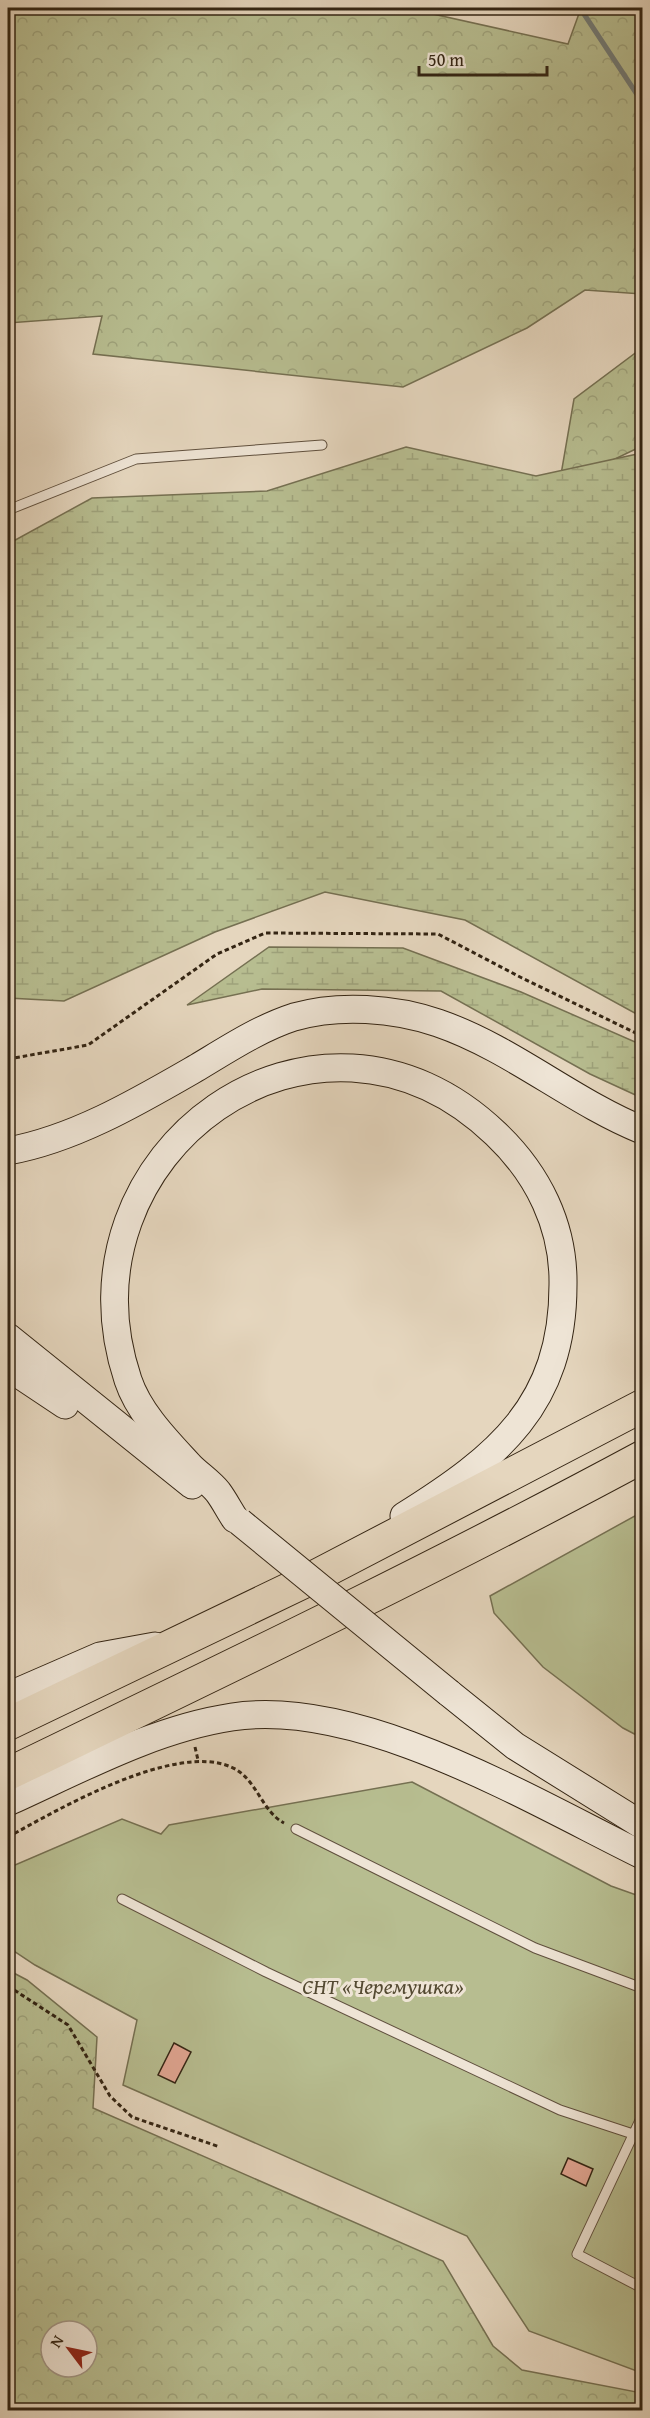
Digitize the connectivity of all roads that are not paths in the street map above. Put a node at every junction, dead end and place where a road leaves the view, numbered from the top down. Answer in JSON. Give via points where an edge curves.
{"nodes":[{"id":1,"x":322,"y":445,"type":"dead end"},
{"id":2,"x":8,"y":510,"type":"edge"},
{"id":3,"x":642,"y":1130,"type":"edge"},
{"id":4,"x":8,"y":1151,"type":"edge"},
{"id":5,"x":8,"y":1337,"type":"edge"},
{"id":6,"x":8,"y":1367,"type":"edge"},
{"id":7,"x":642,"y":1406,"type":"edge"},
{"id":8,"x":642,"y":1457,"type":"edge"},
{"id":9,"x":166,"y":1465,"type":"junction"},
{"id":10,"x":238,"y":1520,"type":"junction"},
{"id":11,"x":312,"y":1578,"type":"junction"},
{"id":12,"x":177,"y":1642,"type":"junction"},
{"id":13,"x":8,"y":1696,"type":"edge"},
{"id":14,"x":8,"y":1724,"type":"edge"},
{"id":15,"x":8,"y":1774,"type":"edge"},
{"id":16,"x":8,"y":1802,"type":"edge"},
{"id":17,"x":642,"y":1824,"type":"edge"},
{"id":18,"x":296,"y":1828,"type":"road end"},
{"id":19,"x":642,"y":1855,"type":"edge"},
{"id":20,"x":122,"y":1899,"type":"dead end"},
{"id":21,"x":642,"y":1988,"type":"edge"},
{"id":22,"x":642,"y":2116,"type":"edge"},
{"id":23,"x":639,"y":2135,"type":"edge"},
{"id":24,"x":642,"y":2288,"type":"edge"}],
"edges":[{"from":1,"to":2,"type":"lane","via":[[136,459]]},
{"from":3,"to":4,"type":"main road","via":[[588,1104],[479,1040],[438,1023],[387,1012],[336,1010],[310,1013],[275,1025],[89,1125]]},
{"from":5,"to":9,"type":"main road"},
{"from":6,"to":9,"type":"main road","via":[[96,1430]]},
{"from":7,"to":11,"type":"main road"},
{"from":8,"to":15,"type":"main road","via":[[294,1636]]},
{"from":9,"to":10,"type":"main road"},
{"from":10,"to":11,"type":"main road","via":[[217,1491],[148,1417],[128,1381],[116,1303],[118,1266],[138,1196],[160,1160],[200,1119],[235,1094],[267,1079],[300,1071],[342,1068],[377,1071],[417,1081],[482,1120],[530,1172],[546,1201],[558,1234],[563,1270],[563,1308],[556,1349],[550,1371],[526,1414],[488,1456],[461,1480]]},
{"from":10,"to":17,"type":"main road","bridge":true,"via":[[515,1746]]},
{"from":11,"to":12,"type":"main road"},
{"from":12,"to":13,"type":"main road","via":[[100,1656]]},
{"from":12,"to":14,"type":"main road"},
{"from":16,"to":19,"type":"main road","via":[[146,1741],[191,1726],[280,1713],[334,1721],[376,1733],[484,1777]]},
{"from":18,"to":21,"type":"lane","via":[[535,1948]]},
{"from":20,"to":23,"type":"lane","via":[[266,1972],[560,2110]]},
{"from":22,"to":23,"type":"lane"},
{"from":23,"to":24,"type":"lane","via":[[577,2254]]}]}
